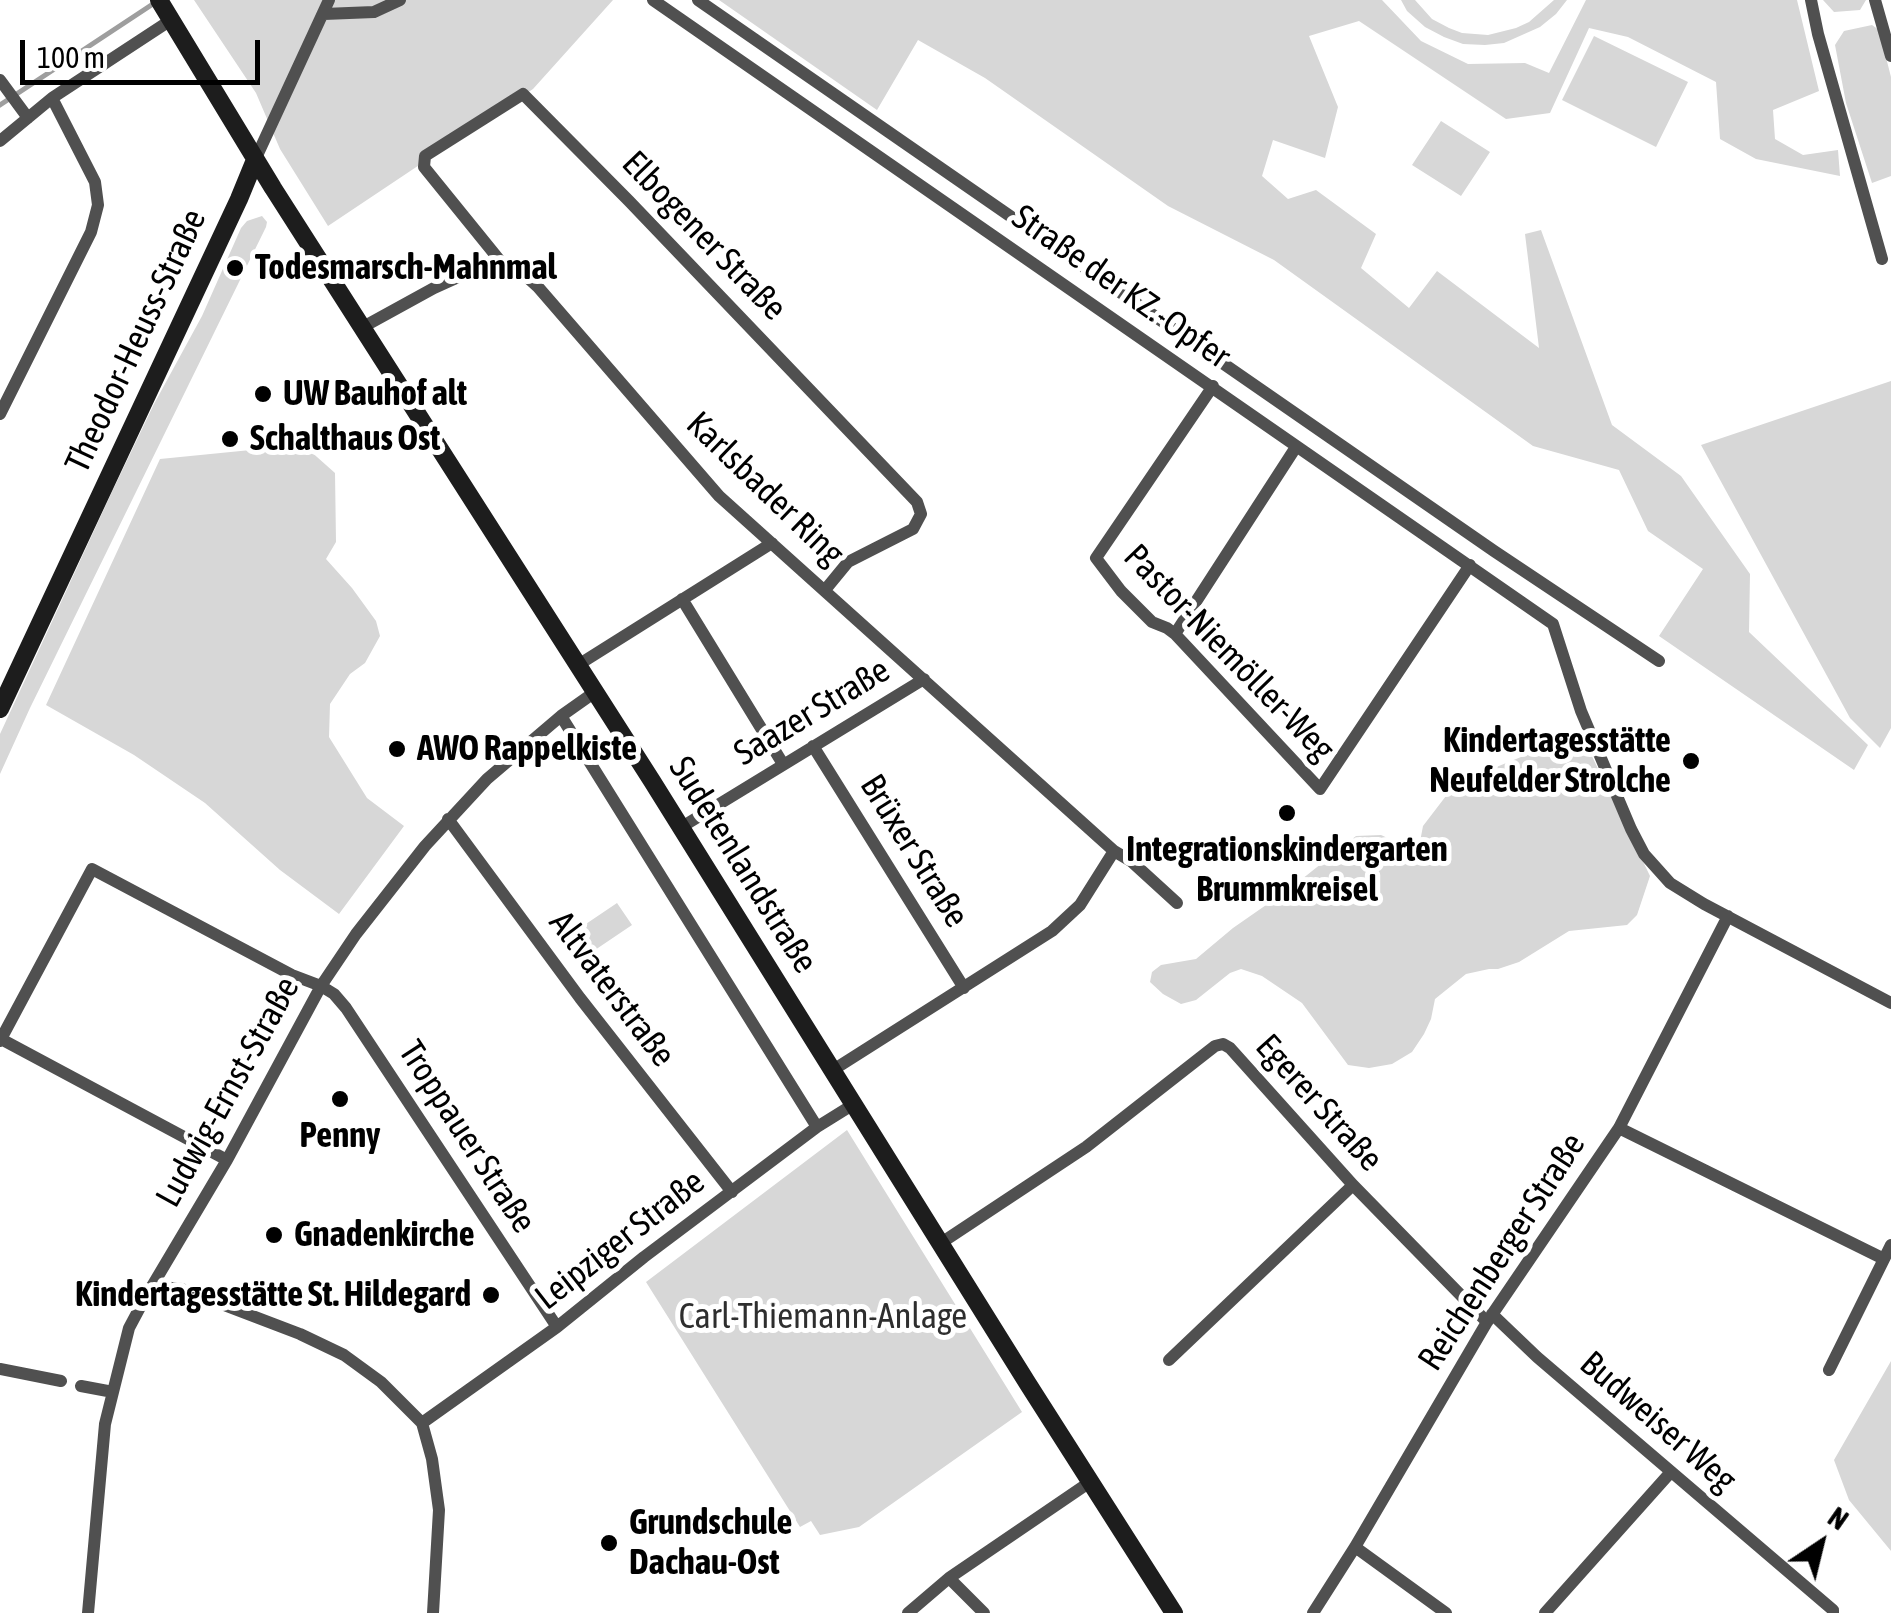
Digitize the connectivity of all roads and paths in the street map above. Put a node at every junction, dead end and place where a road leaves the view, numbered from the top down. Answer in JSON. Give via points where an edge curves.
{"nodes":[{"id":1,"x":400,"y":0,"type":"edge"},
{"id":2,"x":653,"y":0,"type":"edge"},
{"id":3,"x":698,"y":0,"type":"edge"},
{"id":4,"x":1812,"y":0,"type":"edge"},
{"id":5,"x":1875,"y":0,"type":"edge"},
{"id":6,"x":326,"y":7,"type":"edge"},
{"id":7,"x":166,"y":10,"type":"edge"},
{"id":8,"x":1891,"y":56,"type":"edge"},
{"id":9,"x":4,"y":84,"type":"edge"},
{"id":10,"x":52,"y":98,"type":"junction"},
{"id":11,"x":28,"y":118,"type":"junction"},
{"id":12,"x":0,"y":141,"type":"edge"},
{"id":13,"x":255,"y":160,"type":"junction"},
{"id":14,"x":1882,"y":259,"type":"dead end"},
{"id":15,"x":501,"y":262,"type":"junction"},
{"id":16,"x":364,"y":328,"type":"junction"},
{"id":17,"x":1213,"y":386,"type":"junction"},
{"id":18,"x":0,"y":414,"type":"edge"},
{"id":19,"x":1296,"y":447,"type":"junction"},
{"id":20,"x":772,"y":543,"type":"junction"},
{"id":21,"x":1470,"y":564,"type":"junction"},
{"id":22,"x":826,"y":590,"type":"junction"},
{"id":23,"x":682,"y":599,"type":"junction"},
{"id":24,"x":1175,"y":634,"type":"junction"},
{"id":25,"x":1659,"y":662,"type":"dead end"},
{"id":26,"x":578,"y":664,"type":"junction"},
{"id":27,"x":924,"y":679,"type":"junction"},
{"id":28,"x":595,"y":692,"type":"junction"},
{"id":29,"x":0,"y":708,"type":"edge"},
{"id":30,"x":561,"y":716,"type":"junction"},
{"id":31,"x":813,"y":746,"type":"junction"},
{"id":32,"x":783,"y":764,"type":"junction"},
{"id":33,"x":448,"y":819,"type":"junction"},
{"id":34,"x":680,"y":828,"type":"junction"},
{"id":35,"x":1114,"y":851,"type":"junction"},
{"id":36,"x":1177,"y":904,"type":"dead end"},
{"id":37,"x":1728,"y":916,"type":"junction"},
{"id":38,"x":322,"y":986,"type":"junction"},
{"id":39,"x":964,"y":988,"type":"junction"},
{"id":40,"x":1891,"y":1002,"type":"edge"},
{"id":41,"x":0,"y":1040,"type":"edge"},
{"id":42,"x":834,"y":1070,"type":"junction"},
{"id":43,"x":854,"y":1104,"type":"junction"},
{"id":44,"x":817,"y":1127,"type":"junction"},
{"id":45,"x":1619,"y":1128,"type":"junction"},
{"id":46,"x":226,"y":1160,"type":"junction"},
{"id":47,"x":1353,"y":1186,"type":"junction"},
{"id":48,"x":732,"y":1192,"type":"junction"},
{"id":49,"x":941,"y":1244,"type":"junction"},
{"id":50,"x":1891,"y":1245,"type":"edge"},
{"id":51,"x":1884,"y":1260,"type":"junction"},
{"id":52,"x":152,"y":1286,"type":"junction"},
{"id":53,"x":1489,"y":1318,"type":"junction"},
{"id":54,"x":557,"y":1327,"type":"junction"},
{"id":55,"x":1169,"y":1360,"type":"dead end"},
{"id":56,"x":0,"y":1370,"type":"edge"},
{"id":57,"x":1829,"y":1370,"type":"dead end"},
{"id":58,"x":61,"y":1381,"type":"dead end"},
{"id":59,"x":81,"y":1386,"type":"dead end"},
{"id":60,"x":112,"y":1392,"type":"junction"},
{"id":61,"x":422,"y":1423,"type":"junction"},
{"id":62,"x":1670,"y":1472,"type":"junction"},
{"id":63,"x":1090,"y":1482,"type":"junction"},
{"id":64,"x":1355,"y":1547,"type":"junction"},
{"id":65,"x":949,"y":1578,"type":"junction"},
{"id":66,"x":1833,"y":1611,"type":"edge"},
{"id":67,"x":88,"y":1613,"type":"edge"},
{"id":68,"x":433,"y":1613,"type":"edge"},
{"id":69,"x":908,"y":1613,"type":"edge"},
{"id":70,"x":984,"y":1613,"type":"edge"},
{"id":71,"x":1174,"y":1613,"type":"edge"},
{"id":72,"x":1313,"y":1613,"type":"edge"},
{"id":73,"x":1446,"y":1613,"type":"edge"},
{"id":74,"x":1545,"y":1613,"type":"edge"}],
"edges":[{"from":1,"to":6,"type":"street","via":[[374,12]]},
{"from":2,"to":17,"type":"street","name":"Straße der KZ.-Opfer"},
{"from":3,"to":25,"type":"street"},
{"from":4,"to":14,"type":"street"},
{"from":5,"to":8,"type":"street"},
{"from":6,"to":13,"type":"street","name":"Theodor-Heuss-Straße"},
{"from":7,"to":10,"type":"street"},
{"from":7,"to":13,"type":"street","name":"Sudetenlandstraße"},
{"from":9,"to":11,"type":"street"},
{"from":10,"to":11,"type":"street"},
{"from":10,"to":18,"type":"street","via":[[94,182],[98,205]]},
{"from":11,"to":12,"type":"street"},
{"from":13,"to":16,"type":"street","name":"Sudetenlandstraße"},
{"from":13,"to":29,"type":"street","name":"Theodor-Heuss-Straße"},
{"from":15,"to":16,"type":"street","via":[[434,288]]},
{"from":15,"to":20,"type":"street","name":"Karlsbader Ring","via":[[529,277],[719,496]]},
{"from":15,"to":22,"type":"street","name":"Elbogener Straße","via":[[424,166],[424,156],[523,94],[916,502],[920,514],[913,529],[848,562]]},
{"from":16,"to":26,"type":"street","name":"Sudetenlandstraße"},
{"from":17,"to":19,"type":"street","name":"Straße der KZ.-Opfer"},
{"from":17,"to":24,"type":"street","name":"Pastor-Niemöller-Weg","via":[[1096,558],[1147,618]]},
{"from":19,"to":21,"type":"street","name":"Straße der KZ.-Opfer"},
{"from":19,"to":24,"type":"street"},
{"from":20,"to":22,"type":"street","name":"Karlsbader Ring"},
{"from":20,"to":23,"type":"street"},
{"from":21,"to":24,"type":"street","name":"Pastor-Niemöller-Weg","via":[[1320,789]]},
{"from":21,"to":37,"type":"street","name":"Straße der KZ.-Opfer","via":[[1554,624],[1581,712],[1644,854],[1670,883]]},
{"from":22,"to":27,"type":"street","name":"Karlsbader Ring"},
{"from":23,"to":26,"type":"street"},
{"from":23,"to":32,"type":"street"},
{"from":26,"to":28,"type":"street","name":"Sudetenlandstraße"},
{"from":27,"to":31,"type":"street","name":"Saazer Straße"},
{"from":27,"to":35,"type":"street","name":"Karlsbader Ring"},
{"from":28,"to":30,"type":"street","name":"Ludwig-Ernst-Straße"},
{"from":28,"to":34,"type":"street","name":"Sudetenlandstraße"},
{"from":30,"to":33,"type":"street","name":"Ludwig-Ernst-Straße"},
{"from":30,"to":44,"type":"street"},
{"from":31,"to":32,"type":"street","name":"Saazer Straße"},
{"from":31,"to":39,"type":"street","name":"Brüxer Straße"},
{"from":32,"to":34,"type":"street","name":"Saazer Straße"},
{"from":33,"to":38,"type":"street","name":"Ludwig-Ernst-Straße"},
{"from":33,"to":48,"type":"street","name":"Altvaterstraße"},
{"from":34,"to":42,"type":"street","name":"Sudetenlandstraße"},
{"from":35,"to":36,"type":"street","name":"Karlsbader Ring"},
{"from":35,"to":39,"type":"street","via":[[1067,919]]},
{"from":37,"to":40,"type":"street"},
{"from":37,"to":45,"type":"street","name":"Reichenberger Straße"},
{"from":38,"to":41,"type":"street","via":[[92,868]]},
{"from":38,"to":46,"type":"street","name":"Ludwig-Ernst-Straße"},
{"from":38,"to":54,"type":"street","name":"Troppauer Straße","via":[[346,1008]]},
{"from":39,"to":42,"type":"street"},
{"from":41,"to":46,"type":"street"},
{"from":42,"to":43,"type":"street","name":"Sudetenlandstraße"},
{"from":43,"to":44,"type":"street","name":"Leipziger Straße"},
{"from":43,"to":49,"type":"street","name":"Sudetenlandstraße"},
{"from":44,"to":48,"type":"street","name":"Leipziger Straße"},
{"from":45,"to":51,"type":"street"},
{"from":45,"to":53,"type":"street","name":"Reichenberger Straße"},
{"from":46,"to":52,"type":"street","name":"Ludwig-Ernst-Straße"},
{"from":47,"to":49,"type":"street","name":"Egerer Straße","via":[[1223,1044]]},
{"from":47,"to":53,"type":"street","name":"Egerer Straße"},
{"from":47,"to":55,"type":"street"},
{"from":48,"to":54,"type":"street","name":"Leipziger Straße"},
{"from":49,"to":63,"type":"street","name":"Sudetenlandstraße"},
{"from":50,"to":51,"type":"street"},
{"from":51,"to":57,"type":"street"},
{"from":52,"to":60,"type":"street","name":"Ludwig-Ernst-Straße","via":[[128,1328]]},
{"from":52,"to":61,"type":"street","via":[[182,1289],[344,1355]]},
{"from":53,"to":62,"type":"street","name":"Budweiser Weg"},
{"from":53,"to":64,"type":"street","name":"Reichenberger Straße"},
{"from":54,"to":61,"type":"street","name":"Leipziger Straße"},
{"from":56,"to":58,"type":"street"},
{"from":59,"to":60,"type":"street"},
{"from":60,"to":67,"type":"street","name":"Ludwig-Ernst-Straße"},
{"from":61,"to":68,"type":"street","via":[[439,1510]]},
{"from":62,"to":66,"type":"street","name":"Budweiser Weg"},
{"from":62,"to":74,"type":"street"},
{"from":63,"to":65,"type":"street"},
{"from":63,"to":71,"type":"street","name":"Sudetenlandstraße"},
{"from":64,"to":72,"type":"street","name":"Reichenberger Straße"},
{"from":64,"to":73,"type":"street"},
{"from":65,"to":69,"type":"street"},
{"from":65,"to":70,"type":"street"}]}
